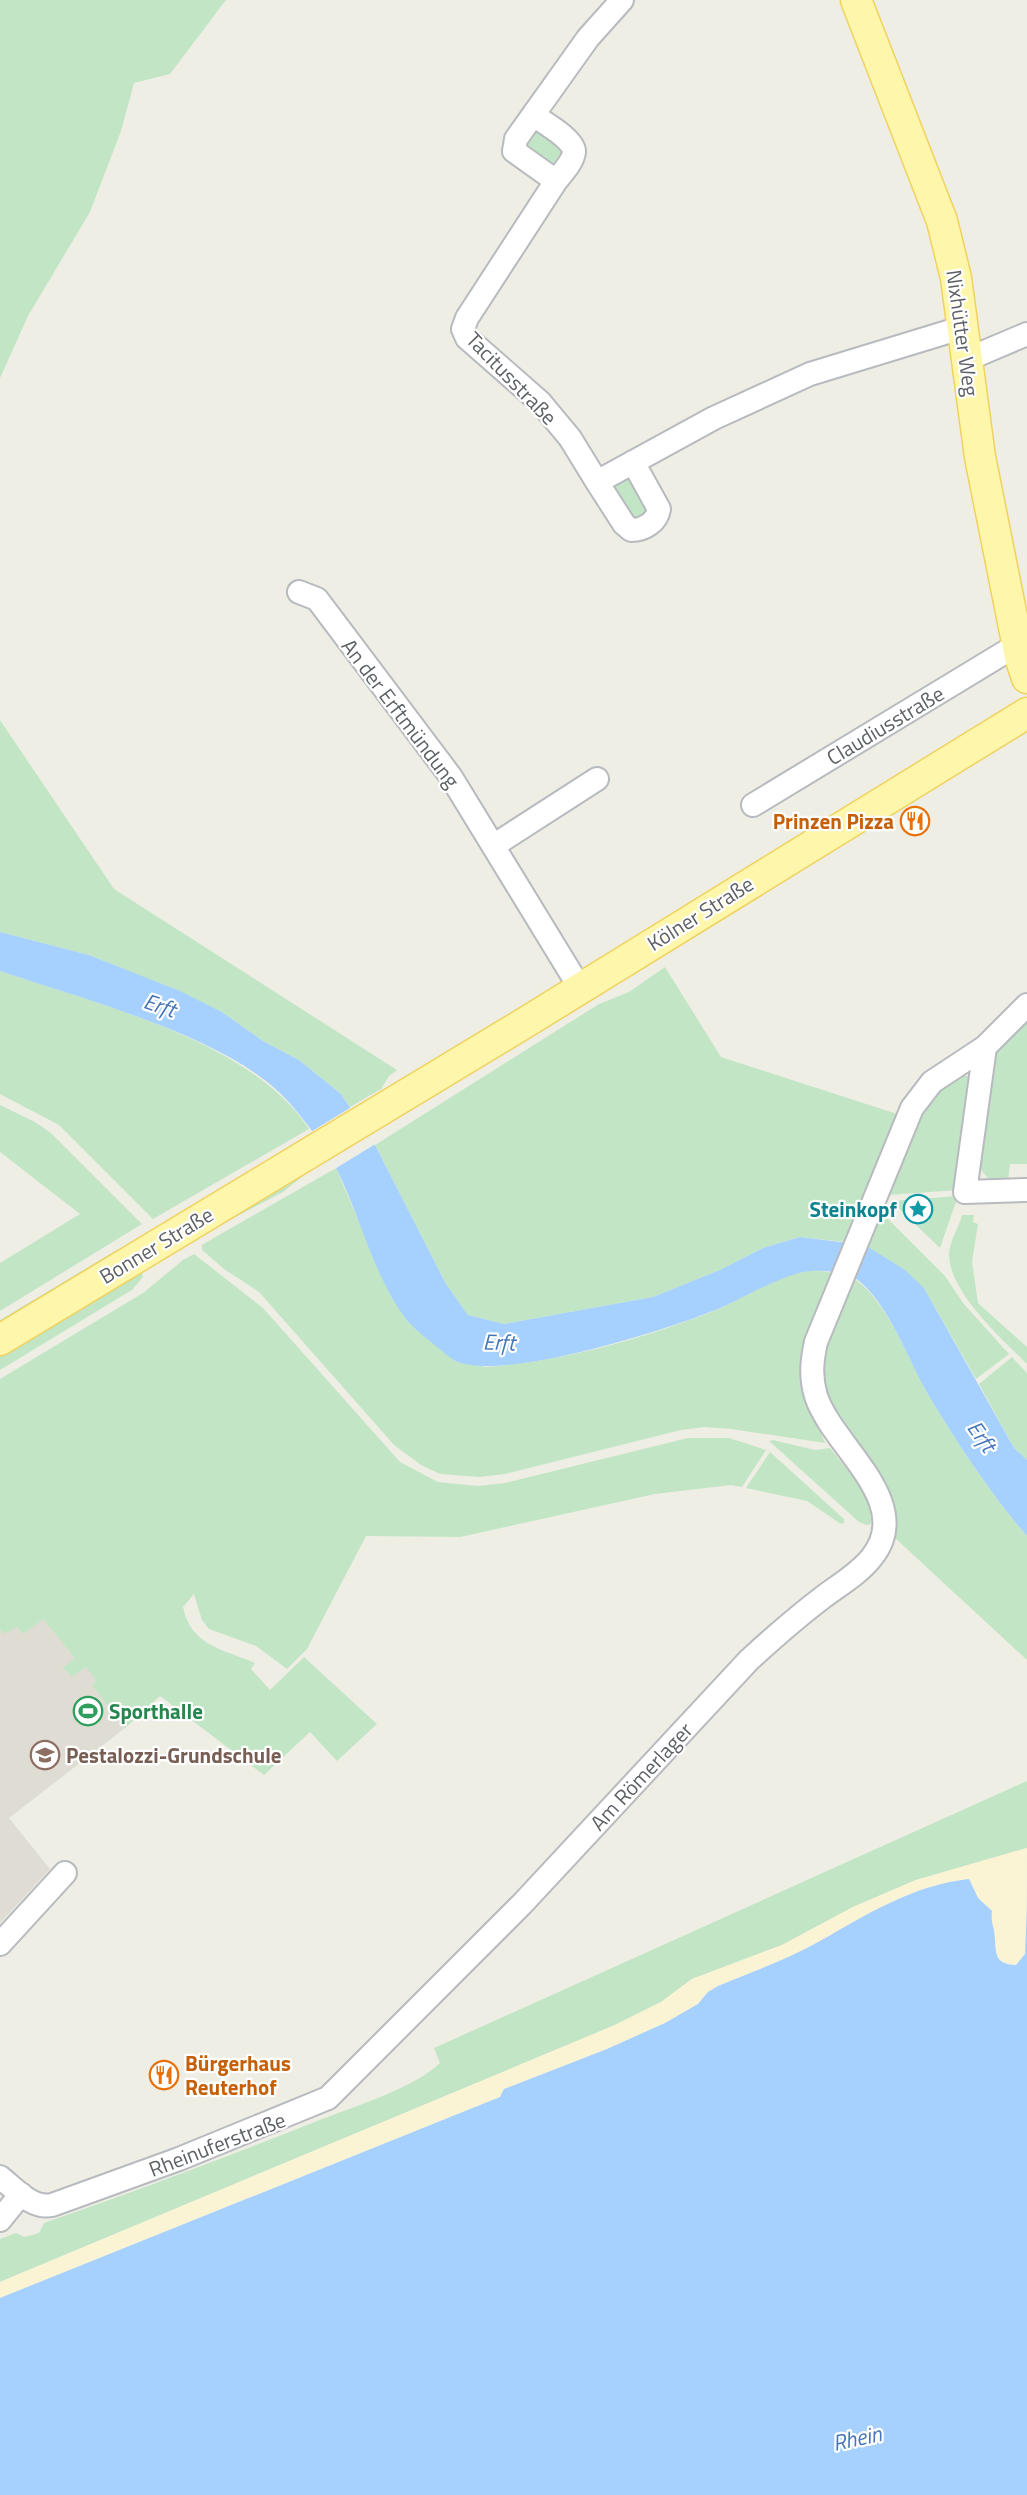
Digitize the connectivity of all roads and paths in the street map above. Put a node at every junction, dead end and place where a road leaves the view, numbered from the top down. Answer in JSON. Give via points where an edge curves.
{"nodes":[{"id":1,"x":622,"y":0,"type":"edge"},
{"id":2,"x":856,"y":0,"type":"edge"},
{"id":3,"x":533,"y":115,"type":"junction"},
{"id":4,"x":556,"y":181,"type":"junction"},
{"id":5,"x":964,"y":327,"type":"junction"},
{"id":6,"x":1027,"y":334,"type":"edge"},
{"id":7,"x":968,"y":359,"type":"junction"},
{"id":8,"x":633,"y":462,"type":"junction"},
{"id":9,"x":597,"y":482,"type":"junction"},
{"id":10,"x":299,"y":592,"type":"dead end"},
{"id":11,"x":1017,"y":645,"type":"junction"},
{"id":12,"x":1027,"y":678,"type":"edge"},
{"id":13,"x":1027,"y":713,"type":"edge"},
{"id":14,"x":597,"y":779,"type":"dead end"},
{"id":15,"x":753,"y":805,"type":"dead end"},
{"id":16,"x":493,"y":846,"type":"junction"},
{"id":17,"x":580,"y":988,"type":"junction"},
{"id":18,"x":1027,"y":1005,"type":"edge"},
{"id":19,"x":985,"y":1047,"type":"junction"},
{"id":20,"x":373,"y":1115,"type":"joint"},
{"id":21,"x":1027,"y":1190,"type":"edge"},
{"id":22,"x":0,"y":1340,"type":"edge"},
{"id":23,"x":65,"y":1874,"type":"dead end"},
{"id":24,"x":0,"y":1944,"type":"edge"},
{"id":25,"x":416,"y":2012,"type":"joint"},
{"id":26,"x":0,"y":2177,"type":"edge"},
{"id":27,"x":21,"y":2194,"type":"junction"},
{"id":28,"x":0,"y":2220,"type":"edge"}],
"edges":[{"from":1,"to":3,"type":"street","via":[[588,38]]},
{"from":2,"to":5,"type":"main road","name":"Nixhütter Weg","via":[[942,221]]},
{"from":3,"to":4,"type":"street","name":"Tacitusstraße","via":[[572,143],[571,160]]},
{"from":3,"to":4,"type":"street","via":[[516,139],[514,151]]},
{"from":4,"to":9,"type":"street","name":"Tacitusstraße","via":[[463,329],[467,338],[540,402],[570,438]]},
{"from":5,"to":7,"type":"main road","name":"Nixhütter Weg"},
{"from":5,"to":8,"type":"street","via":[[810,374],[714,418]]},
{"from":6,"to":7,"type":"street"},
{"from":7,"to":11,"type":"main road","name":"Nixhütter Weg","via":[[980,457]]},
{"from":8,"to":9,"type":"street"},
{"from":8,"to":9,"type":"street","name":"Tacitusstraße","via":[[659,509],[653,522],[640,530],[631,530],[624,524]]},
{"from":10,"to":16,"type":"street","name":"An der Erftmündung","via":[[317,599],[451,777]]},
{"from":11,"to":12,"type":"main road","name":"Nixhütter Weg"},
{"from":11,"to":15,"type":"street","name":"Claudiusstraße"},
{"from":13,"to":17,"type":"main road","name":"Kölner Straße"},
{"from":14,"to":16,"type":"street"},
{"from":16,"to":17,"type":"street","name":"An der Erftmündung"},
{"from":17,"to":20,"type":"main road","name":"Kölner Straße"},
{"from":18,"to":19,"type":"street"},
{"from":19,"to":21,"type":"street","via":[[965,1192]]},
{"from":19,"to":25,"type":"street","name":"Am Römerlager","via":[[932,1082],[912,1108],[825,1316],[812,1360],[812,1379],[825,1416],[881,1500],[884,1529],[876,1552],[749,1660]]},
{"from":20,"to":22,"type":"main road","name":"Bonner Straße"},
{"from":23,"to":24,"type":"street"},
{"from":25,"to":27,"type":"street","name":"Rheinuferstraße","via":[[332,2095],[318,2104],[52,2205],[37,2204]]},
{"from":26,"to":27,"type":"street","name":"Rheinuferstraße"},
{"from":27,"to":28,"type":"street"}]}
